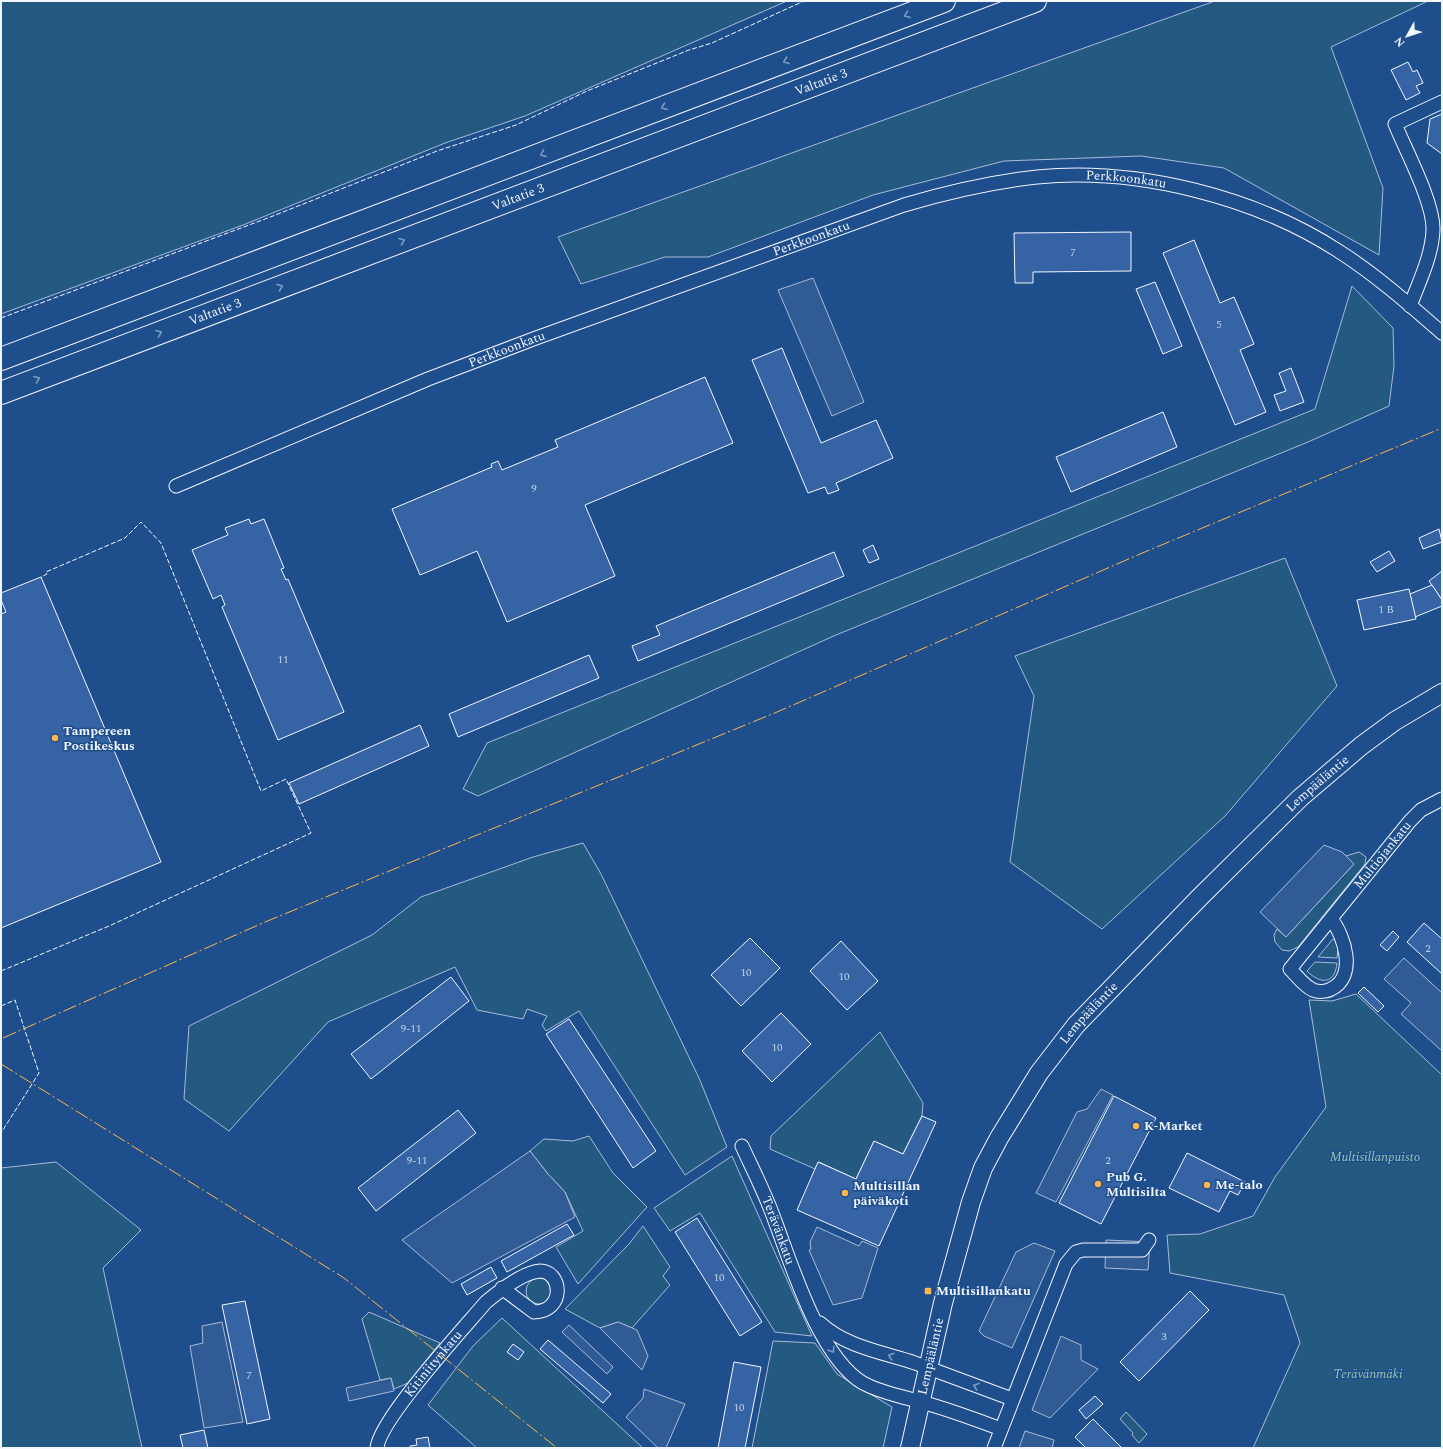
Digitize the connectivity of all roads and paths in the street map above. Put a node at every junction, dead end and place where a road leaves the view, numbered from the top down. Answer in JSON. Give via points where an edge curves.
{"nodes":[{"id":1,"x":944,"y":1,"type":"edge"},
{"id":2,"x":1035,"y":1,"type":"edge"},
{"id":3,"x":1442,"y":102,"type":"edge"},
{"id":4,"x":1410,"y":306,"type":"junction"},
{"id":5,"x":1442,"y":333,"type":"edge"},
{"id":6,"x":1,"y":359,"type":"edge"},
{"id":7,"x":1,"y":393,"type":"edge"},
{"id":8,"x":176,"y":486,"type":"dead end"},
{"id":9,"x":1442,"y":693,"type":"edge"},
{"id":10,"x":1442,"y":799,"type":"edge"},
{"id":11,"x":1331,"y":919,"type":"junction"},
{"id":12,"x":742,"y":1146,"type":"dead end"},
{"id":13,"x":1149,"y":1240,"type":"dead end"},
{"id":14,"x":502,"y":1288,"type":"dead end"},
{"id":15,"x":813,"y":1316,"type":"junction"},
{"id":16,"x":928,"y":1368,"type":"junction"},
{"id":17,"x":1012,"y":1399,"type":"junction"},
{"id":18,"x":920,"y":1401,"type":"junction"},
{"id":19,"x":1001,"y":1429,"type":"junction"},
{"id":20,"x":377,"y":1448,"type":"edge"},
{"id":21,"x":910,"y":1448,"type":"edge"},
{"id":22,"x":994,"y":1448,"type":"edge"}],
"edges":[{"from":1,"to":6,"type":"highway","one_way":true},
{"from":7,"to":2,"type":"highway","name":"Valtatie 3","one_way":true},
{"from":3,"to":4,"type":"street","via":[[1395,124],[1432,214],[1430,248]]},
{"from":4,"to":5,"type":"street","name":"Perkkoonkatu"},
{"from":4,"to":8,"type":"street","name":"Perkkoonkatu","via":[[1340,252],[1312,236],[1245,206],[1180,187],[1126,178],[1038,177],[1001,182],[954,190],[904,205],[536,338],[428,379]]},
{"from":9,"to":16,"type":"main road","name":"Lempääläntie","via":[[1395,721],[1361,746],[1300,798],[1076,1025],[1039,1073],[983,1168],[942,1302]]},
{"from":10,"to":11,"type":"street","name":"Multiojankatu","via":[[1421,810],[1410,821]]},
{"from":11,"to":11,"type":"street","name":"Multiojankatu","via":[[1290,969],[1313,990],[1328,991],[1337,986],[1346,973],[1344,941],[1339,928]]},
{"from":12,"to":15,"type":"street","name":"Terävänkatu","via":[[775,1219]]},
{"from":13,"to":17,"type":"street","via":[[1142,1250],[1076,1252],[1066,1264],[1033,1352]]},
{"from":14,"to":20,"type":"street","name":"Kitiniitynkatu","via":[[486,1302],[399,1407],[383,1432]]},
{"from":16,"to":15,"type":"street","name":"Terävänkatu","one_way":true,"via":[[851,1343],[832,1334]]},
{"from":15,"to":18,"type":"street","name":"Terävänkatu","one_way":true,"via":[[832,1351],[846,1369],[863,1383],[894,1396]]},
{"from":17,"to":16,"type":"street","one_way":true},
{"from":16,"to":18,"type":"main road","name":"Lempääläntie"},
{"from":17,"to":19,"type":"street"},
{"from":18,"to":19,"type":"street"},
{"from":18,"to":21,"type":"main road","name":"Lempääläntie"},
{"from":19,"to":22,"type":"street"}]}
